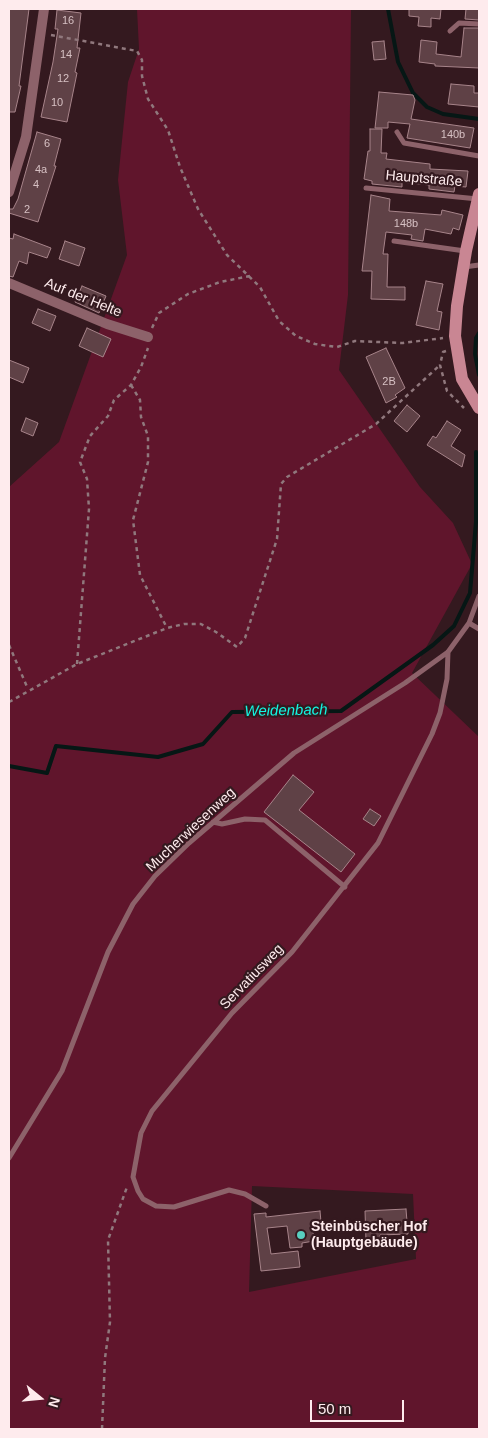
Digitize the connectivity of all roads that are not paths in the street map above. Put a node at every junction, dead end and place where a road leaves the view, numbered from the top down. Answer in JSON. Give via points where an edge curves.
{"nodes":[{"id":1,"x":44,"y":9,"type":"edge"},
{"id":2,"x":479,"y":24,"type":"edge"},
{"id":3,"x":450,"y":31,"type":"dead end"},
{"id":4,"x":397,"y":132,"type":"dead end"},
{"id":5,"x":479,"y":156,"type":"edge"},
{"id":6,"x":366,"y":188,"type":"dead end"},
{"id":7,"x":9,"y":192,"type":"edge"},
{"id":8,"x":479,"y":196,"type":"edge"},
{"id":9,"x":394,"y":241,"type":"dead end"},
{"id":10,"x":466,"y":252,"type":"junction"},
{"id":11,"x":479,"y":265,"type":"edge"},
{"id":12,"x":463,"y":266,"type":"junction"},
{"id":13,"x":9,"y":283,"type":"edge"},
{"id":14,"x":148,"y":337,"type":"road end"},
{"id":15,"x":479,"y":408,"type":"edge"},
{"id":16,"x":479,"y":596,"type":"edge"},
{"id":17,"x":469,"y":623,"type":"junction"},
{"id":18,"x":479,"y":629,"type":"edge"},
{"id":19,"x":448,"y":652,"type":"junction"},
{"id":20,"x":214,"y":822,"type":"junction"},
{"id":21,"x":345,"y":887,"type":"junction"},
{"id":22,"x":9,"y":1158,"type":"edge"},
{"id":23,"x":266,"y":1206,"type":"dead end"}],
"edges":[{"from":1,"to":7,"type":"street","via":[[26,137]]},
{"from":2,"to":3,"type":"lane","via":[[459,23]]},
{"from":4,"to":5,"type":"lane","name":"Hauptstraße","via":[[404,143]]},
{"from":6,"to":8,"type":"lane","name":"Hauptstraße"},
{"from":8,"to":10,"type":"main road","name":"Hauptstraße"},
{"from":9,"to":10,"type":"lane"},
{"from":10,"to":12,"type":"main road","name":"Hauptstraße"},
{"from":11,"to":12,"type":"lane"},
{"from":12,"to":15,"type":"main road","name":"Hauptstraße","via":[[455,336],[462,380]]},
{"from":13,"to":14,"type":"street","name":"Auf der Helte","via":[[107,324]]},
{"from":16,"to":17,"type":"lane","name":"Mucherwiesenweg"},
{"from":17,"to":18,"type":"lane"},
{"from":17,"to":19,"type":"lane","name":"Mucherwiesenweg"},
{"from":19,"to":20,"type":"lane","name":"Mucherwiesenweg","via":[[398,688],[294,753]]},
{"from":19,"to":21,"type":"lane","name":"Servatiusweg","via":[[447,679],[432,734],[378,844]]},
{"from":20,"to":21,"type":"lane","via":[[265,820]]},
{"from":20,"to":22,"type":"lane","name":"Mucherwiesenweg","via":[[155,876],[133,904],[108,952],[62,1072]]},
{"from":21,"to":23,"type":"lane","name":"Servatiusweg","via":[[292,952],[232,1013],[152,1112],[141,1132],[133,1177],[144,1199],[156,1206],[174,1207],[229,1190],[245,1194]]}]}
